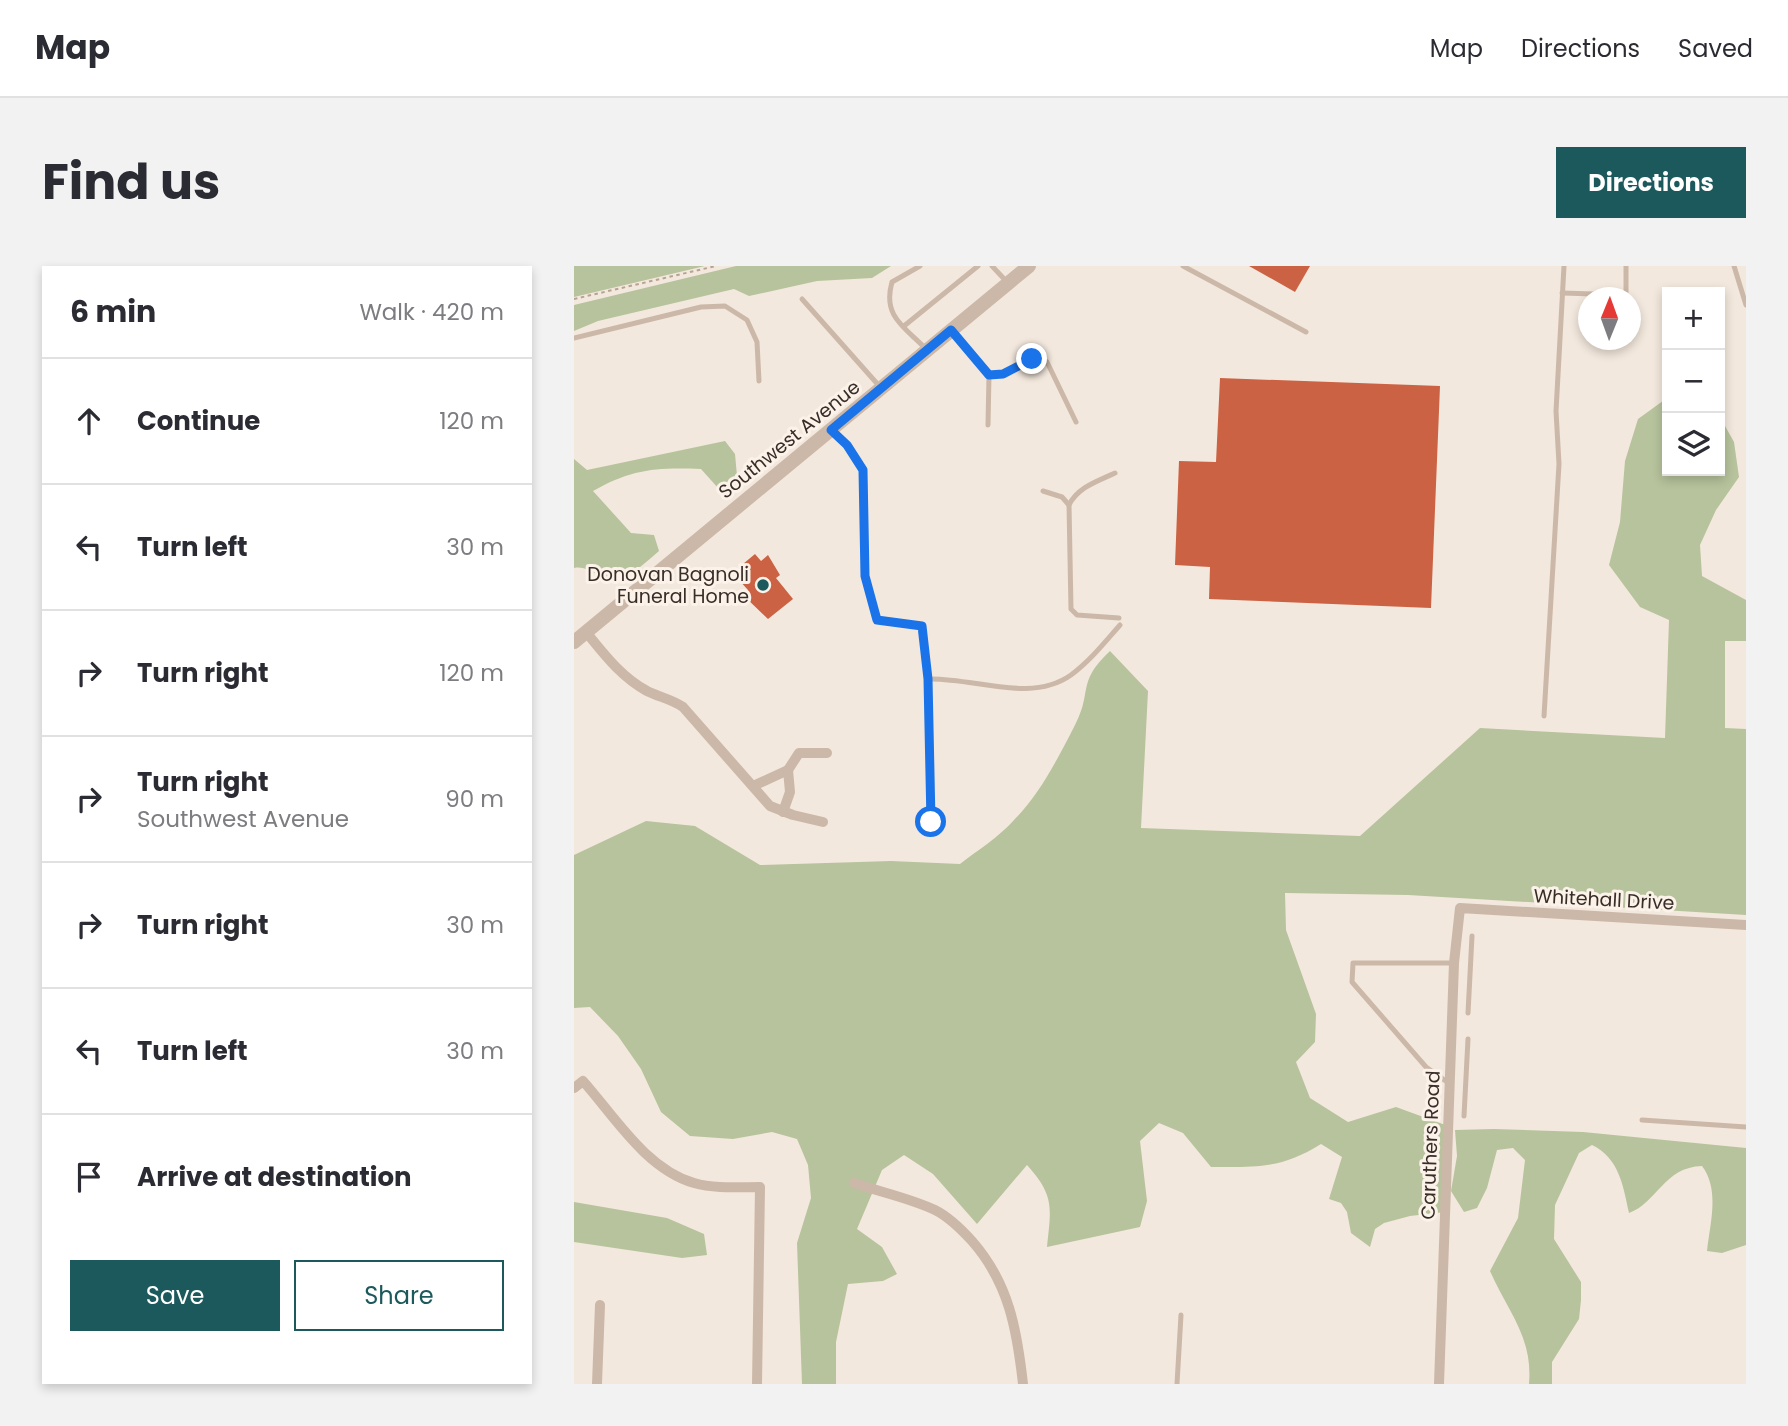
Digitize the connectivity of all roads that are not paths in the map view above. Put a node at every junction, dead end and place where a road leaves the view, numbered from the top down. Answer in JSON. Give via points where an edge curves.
{"nodes":[{"id":1,"x":920,"y":266,"type":"edge"},
{"id":2,"x":978,"y":266,"type":"edge"},
{"id":3,"x":992,"y":266,"type":"edge"},
{"id":4,"x":1029,"y":266,"type":"edge"},
{"id":5,"x":1183,"y":266,"type":"edge"},
{"id":6,"x":1564,"y":266,"type":"edge"},
{"id":7,"x":1626,"y":266,"type":"edge"},
{"id":8,"x":1734,"y":266,"type":"edge"},
{"id":9,"x":1008,"y":283,"type":"junction"},
{"id":10,"x":1562,"y":293,"type":"junction"},
{"id":11,"x":802,"y":299,"type":"dead end"},
{"id":12,"x":1746,"y":305,"type":"edge"},
{"id":13,"x":904,"y":326,"type":"junction"},
{"id":14,"x":951,"y":330,"type":"junction"},
{"id":15,"x":1306,"y":332,"type":"dead end"},
{"id":16,"x":574,"y":338,"type":"edge"},
{"id":17,"x":927,"y":350,"type":"junction"},
{"id":18,"x":989,"y":375,"type":"junction"},
{"id":19,"x":759,"y":381,"type":"dead end"},
{"id":20,"x":880,"y":388,"type":"junction"},
{"id":21,"x":1076,"y":422,"type":"dead end"},
{"id":22,"x":988,"y":425,"type":"dead end"},
{"id":23,"x":831,"y":430,"type":"junction"},
{"id":24,"x":1115,"y":473,"type":"dead end"},
{"id":25,"x":1043,"y":491,"type":"dead end"},
{"id":26,"x":1069,"y":505,"type":"junction"},
{"id":27,"x":586,"y":632,"type":"junction"},
{"id":28,"x":574,"y":642,"type":"edge"},
{"id":29,"x":928,"y":679,"type":"junction"},
{"id":30,"x":1544,"y":716,"type":"dead end"},
{"id":31,"x":827,"y":753,"type":"dead end"},
{"id":32,"x":789,"y":771,"type":"junction"},
{"id":33,"x":753,"y":786,"type":"junction"},
{"id":34,"x":783,"y":812,"type":"junction"},
{"id":35,"x":823,"y":822,"type":"dead end"},
{"id":36,"x":931,"y":822,"type":"dead end"},
{"id":37,"x":1460,"y":908,"type":"joint"},
{"id":38,"x":1746,"y":925,"type":"edge"},
{"id":39,"x":1472,"y":936,"type":"dead end"},
{"id":40,"x":1454,"y":963,"type":"junction"},
{"id":41,"x":1454,"y":977,"type":"junction"},
{"id":42,"x":1469,"y":977,"type":"junction"},
{"id":43,"x":1468,"y":1013,"type":"dead end"},
{"id":44,"x":1468,"y":1039,"type":"dead end"},
{"id":45,"x":1466,"y":1081,"type":"junction"},
{"id":46,"x":1450,"y":1082,"type":"junction"},
{"id":47,"x":574,"y":1088,"type":"edge"},
{"id":48,"x":1465,"y":1116,"type":"dead end"},
{"id":49,"x":1642,"y":1121,"type":"dead end"},
{"id":50,"x":1746,"y":1127,"type":"edge"},
{"id":51,"x":853,"y":1183,"type":"dead end"},
{"id":52,"x":600,"y":1305,"type":"dead end"},
{"id":53,"x":1181,"y":1315,"type":"dead end"},
{"id":54,"x":597,"y":1384,"type":"edge"},
{"id":55,"x":757,"y":1384,"type":"edge"},
{"id":56,"x":1023,"y":1384,"type":"edge"},
{"id":57,"x":1177,"y":1384,"type":"edge"},
{"id":58,"x":1439,"y":1384,"type":"edge"}],
"edges":[{"from":1,"to":13,"type":"lane","via":[[892,282],[887,300],[890,313]]},
{"from":2,"to":13,"type":"lane"},
{"from":3,"to":9,"type":"lane"},
{"from":4,"to":9,"type":"street","name":"Southwest Avenue"},
{"from":5,"to":15,"type":"lane"},
{"from":6,"to":10,"type":"lane"},
{"from":7,"to":10,"type":"lane","via":[[1626,295]]},
{"from":8,"to":12,"type":"lane"},
{"from":9,"to":14,"type":"street","name":"Southwest Avenue"},
{"from":10,"to":30,"type":"lane","via":[[1556,411],[1559,464]]},
{"from":11,"to":20,"type":"lane"},
{"from":13,"to":17,"type":"lane"},
{"from":14,"to":17,"type":"street","name":"Southwest Avenue"},
{"from":14,"to":18,"type":"lane"},
{"from":16,"to":19,"type":"lane","via":[[701,307],[725,306],[747,320],[757,342]]},
{"from":17,"to":20,"type":"street","name":"Southwest Avenue"},
{"from":18,"to":21,"type":"lane","via":[[1040,358],[1047,362]]},
{"from":18,"to":22,"type":"lane"},
{"from":20,"to":23,"type":"street","name":"Southwest Avenue"},
{"from":23,"to":27,"type":"street","name":"Southwest Avenue"},
{"from":23,"to":29,"type":"lane","via":[[863,470],[865,576],[877,620],[922,626]]},
{"from":24,"to":26,"type":"lane","via":[[1084,488]]},
{"from":25,"to":26,"type":"lane","via":[[1062,497]]},
{"from":26,"to":29,"type":"lane","via":[[1071,610],[1077,615],[1120,621],[1087,661],[1052,684],[1018,688]]},
{"from":27,"to":28,"type":"street","name":"Southwest Avenue"},
{"from":27,"to":33,"type":"street","via":[[629,678],[683,707]]},
{"from":29,"to":36,"type":"lane"},
{"from":31,"to":32,"type":"street","via":[[799,753]]},
{"from":32,"to":33,"type":"street"},
{"from":32,"to":34,"type":"street","via":[[790,792]]},
{"from":33,"to":34,"type":"street"},
{"from":34,"to":35,"type":"street"},
{"from":37,"to":38,"type":"street","name":"Whitehall Drive"},
{"from":37,"to":40,"type":"street","name":"Caruthers Road"},
{"from":39,"to":42,"type":"lane"},
{"from":40,"to":41,"type":"street","name":"Caruthers Road"},
{"from":40,"to":46,"type":"lane","via":[[1353,963],[1352,982],[1426,1067]]},
{"from":41,"to":42,"type":"lane"},
{"from":41,"to":46,"type":"street","name":"Caruthers Road"},
{"from":42,"to":43,"type":"lane"},
{"from":44,"to":45,"type":"lane"},
{"from":45,"to":46,"type":"lane"},
{"from":45,"to":48,"type":"lane"},
{"from":46,"to":58,"type":"street","name":"Caruthers Road"},
{"from":47,"to":55,"type":"street","via":[[583,1081],[651,1159],[669,1172],[695,1183],[760,1187]]},
{"from":49,"to":50,"type":"lane"},
{"from":51,"to":56,"type":"street","via":[[935,1210],[966,1234],[1011,1306]]},
{"from":52,"to":54,"type":"street"},
{"from":53,"to":57,"type":"lane"}]}
